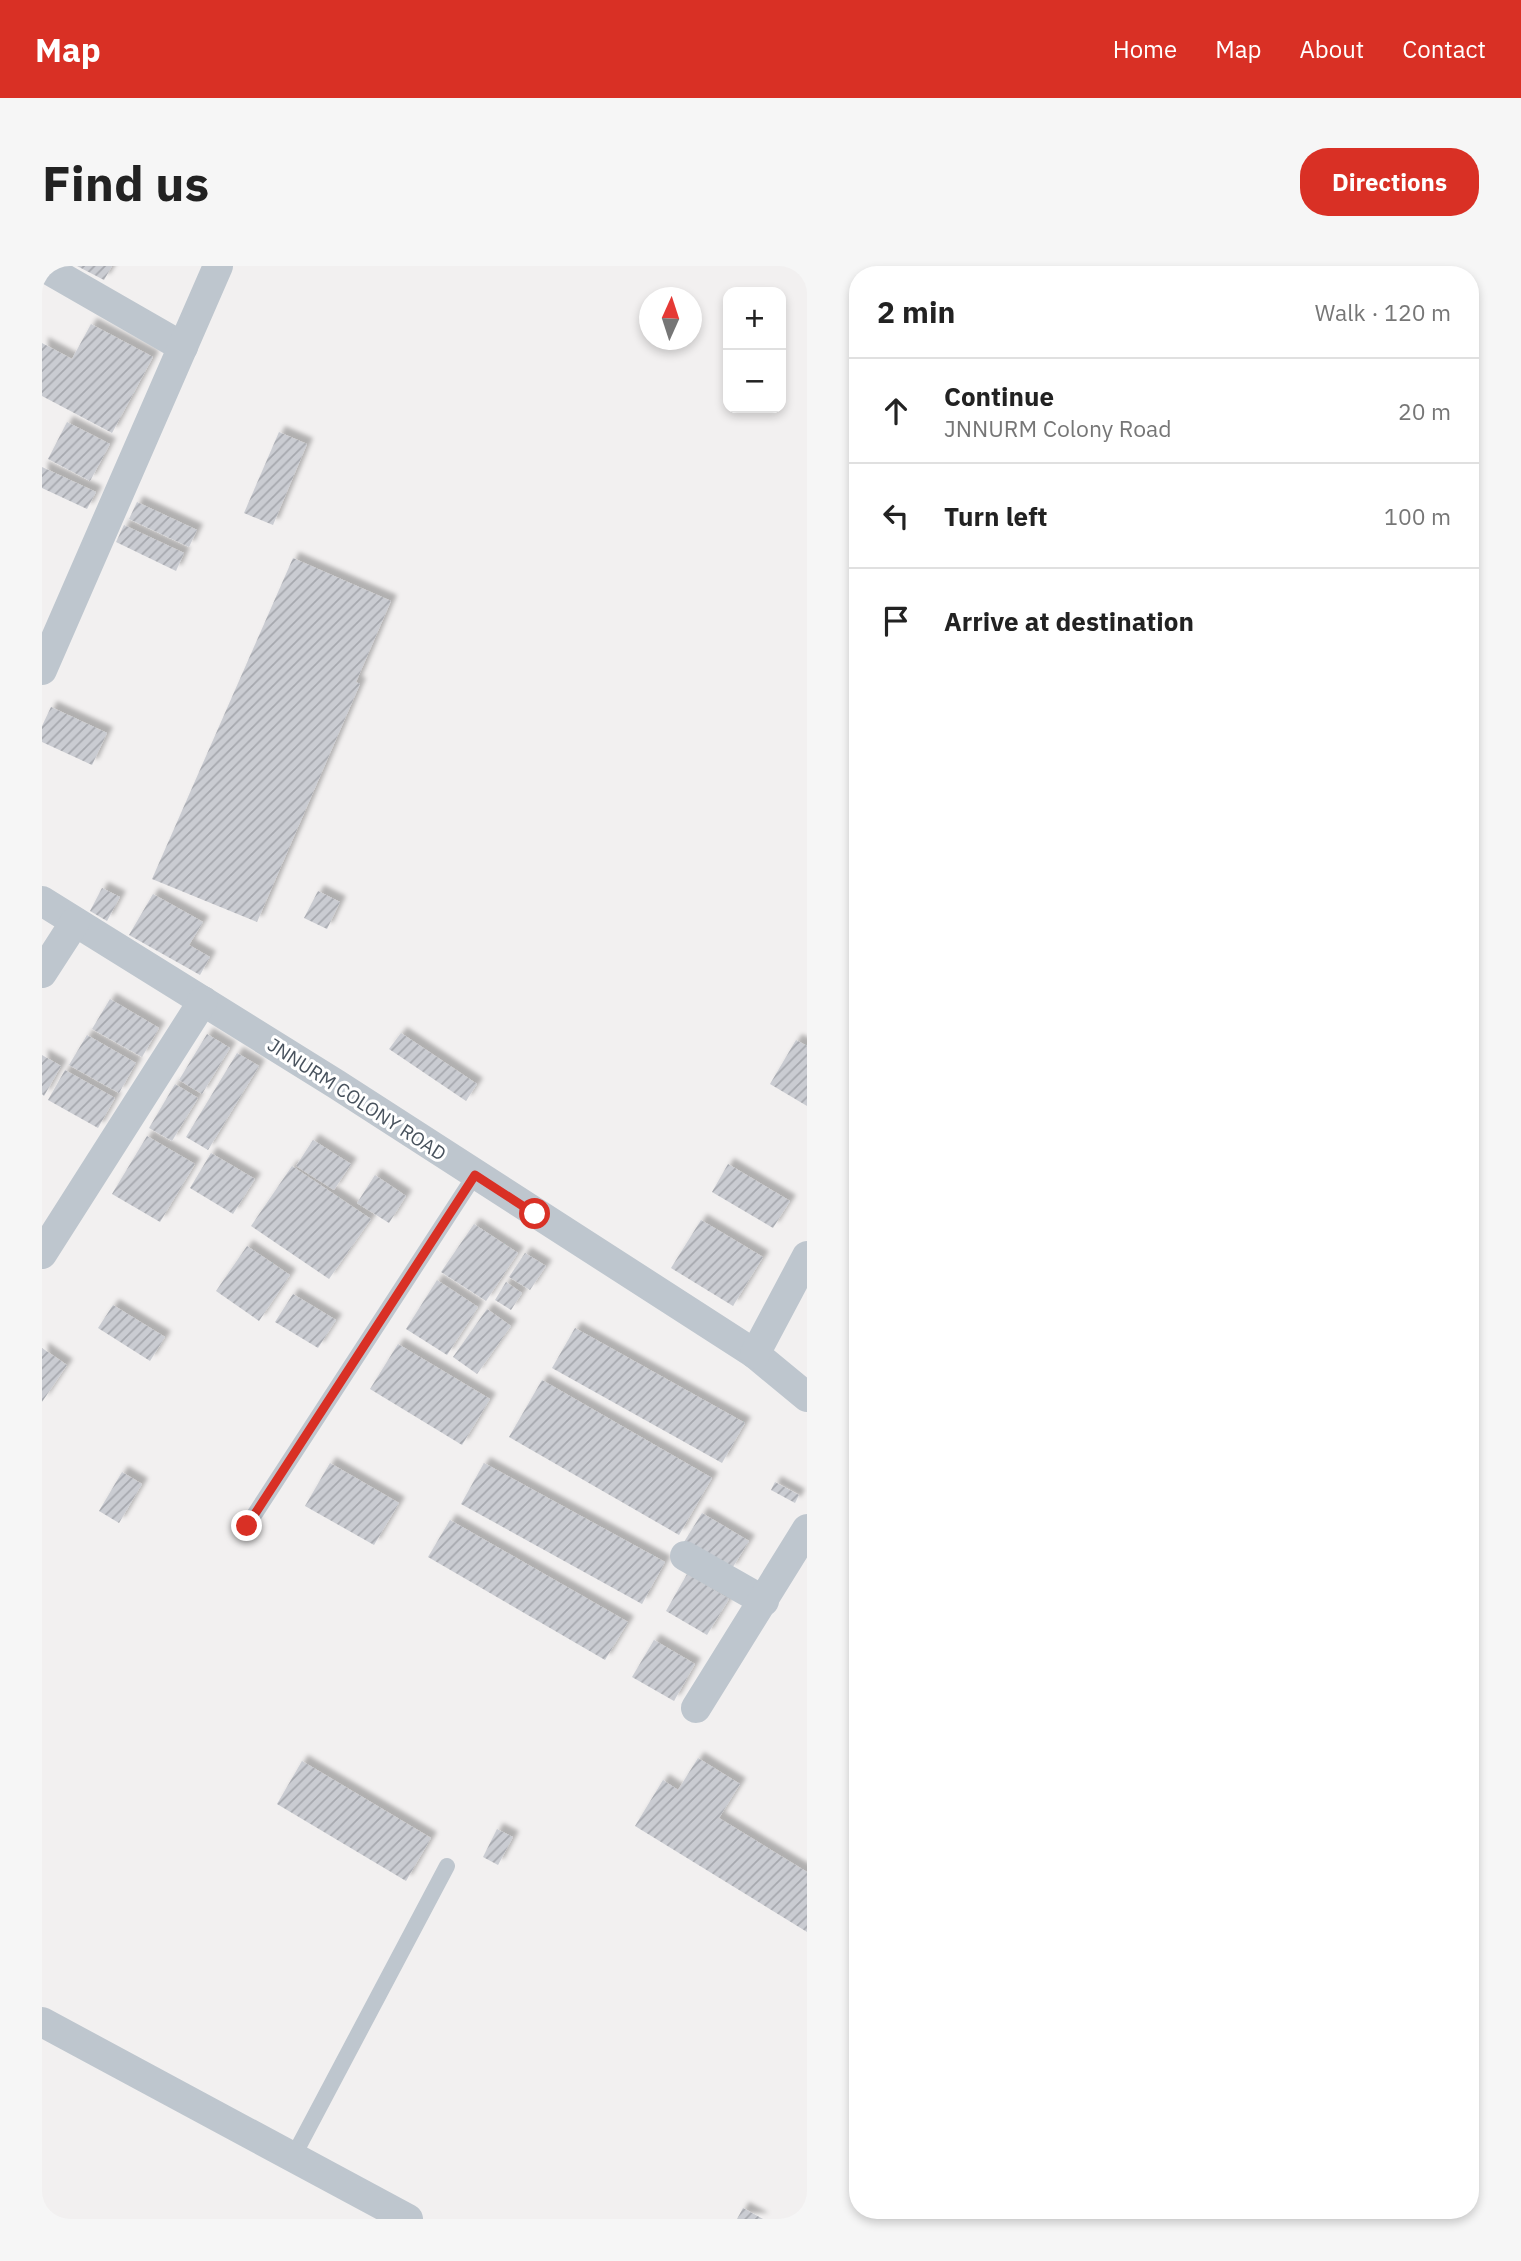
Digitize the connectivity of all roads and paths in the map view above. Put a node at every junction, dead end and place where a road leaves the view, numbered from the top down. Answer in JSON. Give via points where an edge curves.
{"nodes":[{"id":1,"x":42,"y":266,"type":"edge"},
{"id":2,"x":218,"y":266,"type":"edge"},
{"id":3,"x":183,"y":347,"type":"junction"},
{"id":4,"x":42,"y":670,"type":"edge"},
{"id":5,"x":42,"y":901,"type":"edge"},
{"id":6,"x":75,"y":922,"type":"junction"},
{"id":7,"x":42,"y":973,"type":"edge"},
{"id":8,"x":203,"y":1001,"type":"junction"},
{"id":9,"x":475,"y":1175,"type":"junction"},
{"id":10,"x":42,"y":1254,"type":"edge"},
{"id":11,"x":807,"y":1256,"type":"edge"},
{"id":12,"x":755,"y":1354,"type":"junction"},
{"id":13,"x":807,"y":1397,"type":"edge"},
{"id":14,"x":247,"y":1526,"type":"dead end"},
{"id":15,"x":807,"y":1528,"type":"edge"},
{"id":16,"x":685,"y":1556,"type":"dead end"},
{"id":17,"x":764,"y":1601,"type":"junction"},
{"id":18,"x":696,"y":1708,"type":"dead end"},
{"id":19,"x":447,"y":1866,"type":"dead end"},
{"id":20,"x":42,"y":2022,"type":"edge"},
{"id":21,"x":293,"y":2157,"type":"junction"},
{"id":22,"x":408,"y":2219,"type":"edge"}],
"edges":[{"from":1,"to":3,"type":"street"},
{"from":2,"to":3,"type":"street"},
{"from":3,"to":4,"type":"street"},
{"from":5,"to":6,"type":"street","name":"JNNURM COLONY ROAD"},
{"from":6,"to":7,"type":"street"},
{"from":6,"to":8,"type":"street","name":"JNNURM COLONY ROAD"},
{"from":8,"to":9,"type":"street","name":"JNNURM COLONY ROAD"},
{"from":8,"to":10,"type":"street"},
{"from":9,"to":12,"type":"street","name":"JNNURM COLONY ROAD"},
{"from":9,"to":14,"type":"lane"},
{"from":11,"to":12,"type":"street"},
{"from":12,"to":13,"type":"street","name":"JNNURM COLONY ROAD"},
{"from":15,"to":17,"type":"street"},
{"from":16,"to":17,"type":"street"},
{"from":17,"to":18,"type":"street"},
{"from":19,"to":21,"type":"lane"},
{"from":20,"to":21,"type":"street"},
{"from":21,"to":22,"type":"street"}]}
